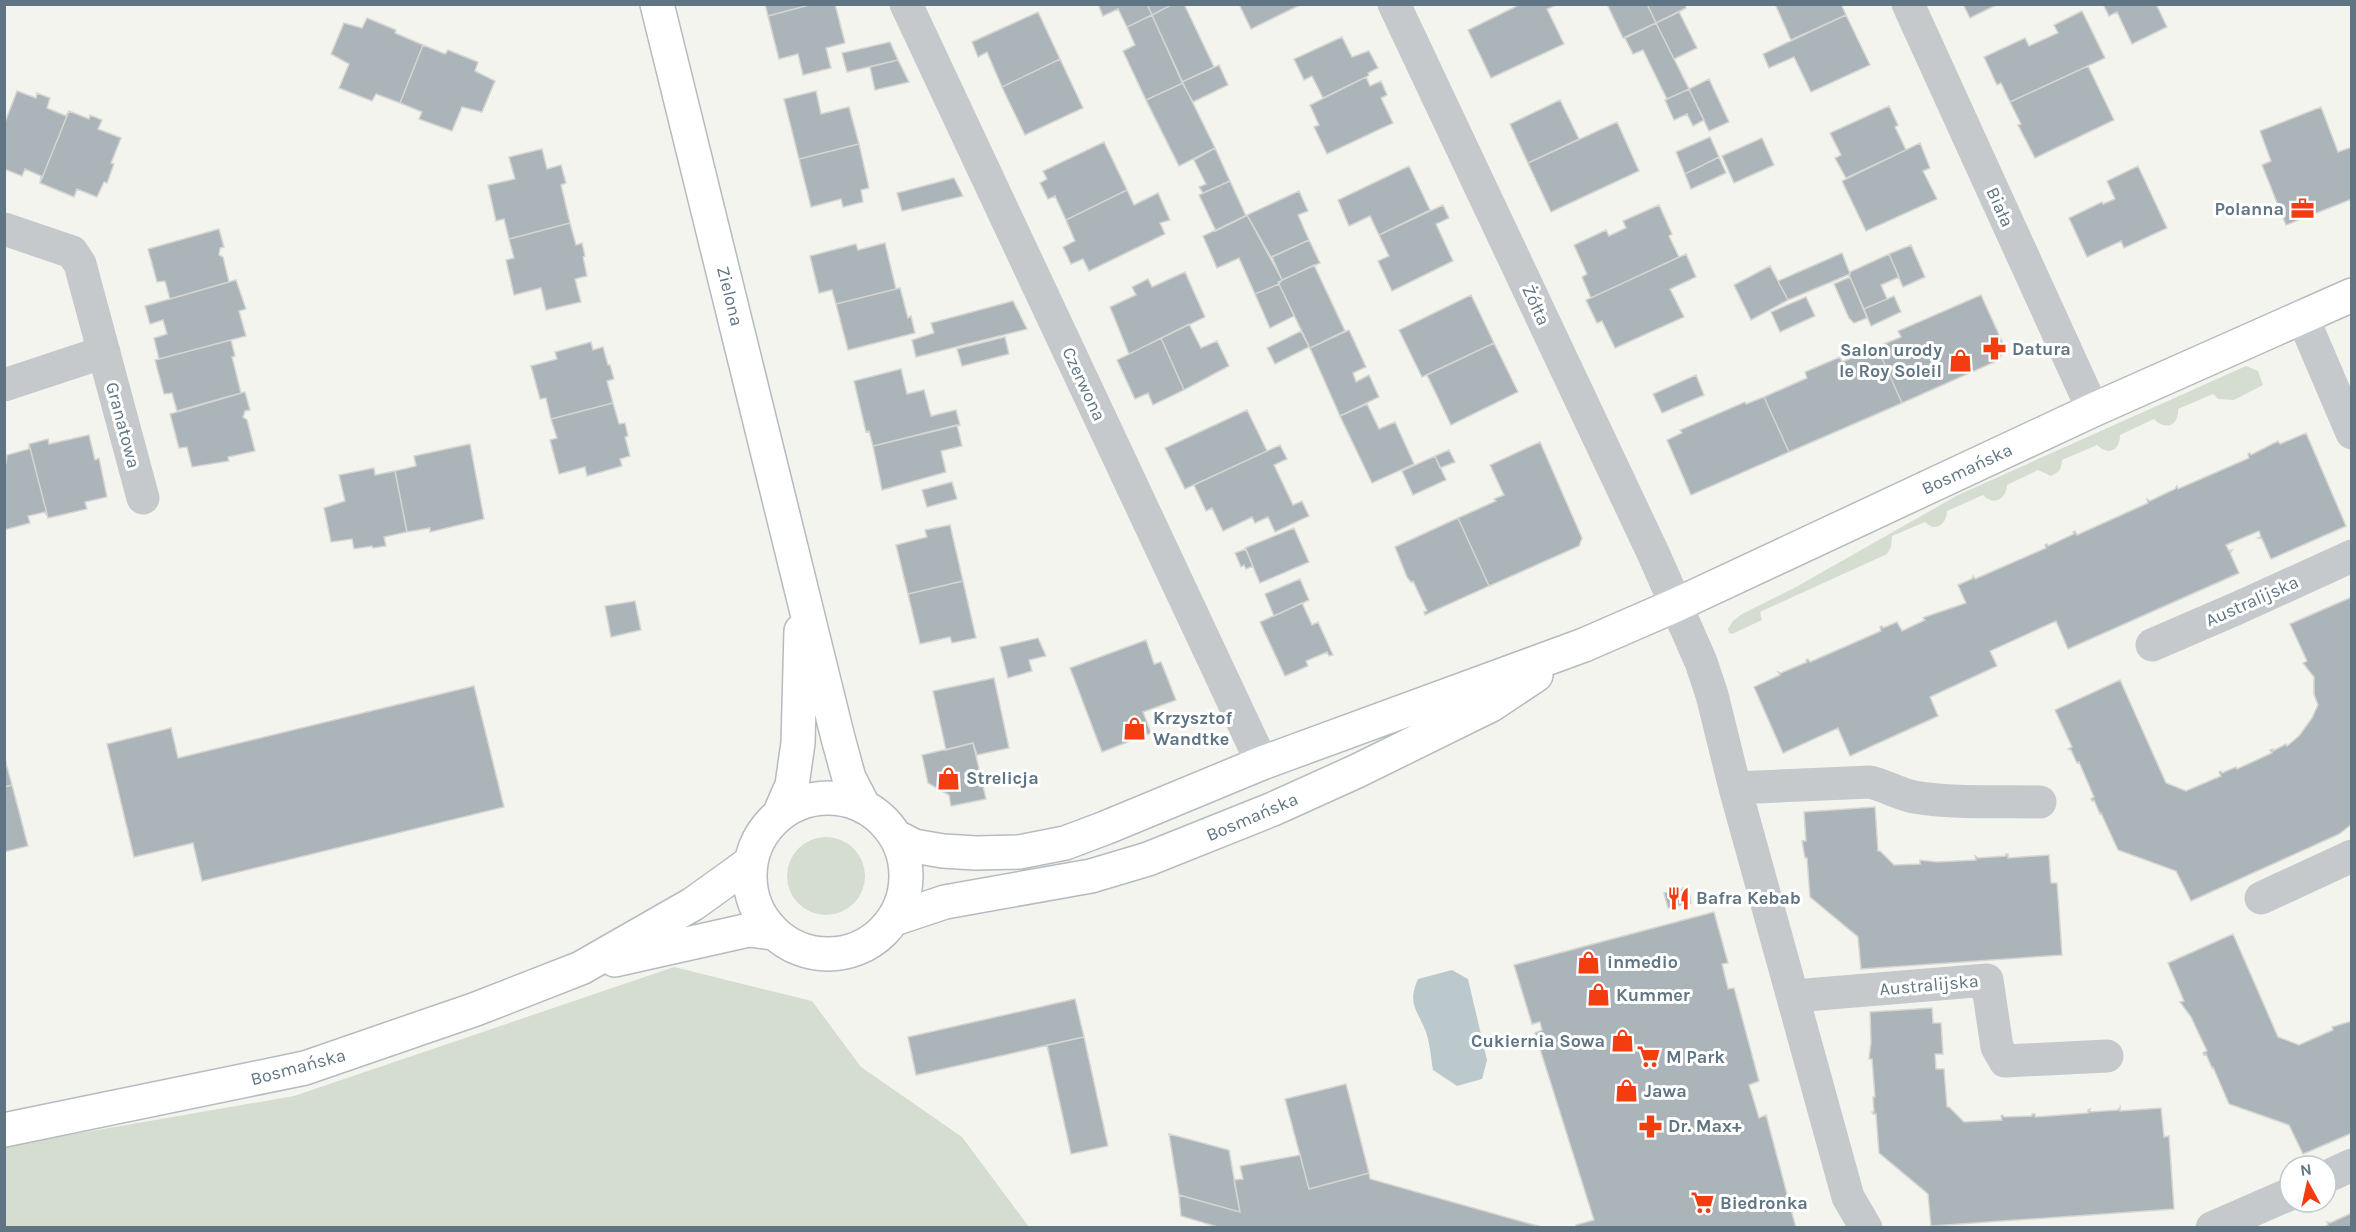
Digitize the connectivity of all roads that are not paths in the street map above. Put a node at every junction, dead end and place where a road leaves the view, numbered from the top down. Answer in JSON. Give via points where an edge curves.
{"nodes":[{"id":1,"x":657,"y":4,"type":"edge"},
{"id":2,"x":906,"y":4,"type":"edge"},
{"id":3,"x":1394,"y":4,"type":"edge"},
{"id":4,"x":1908,"y":4,"type":"edge"},
{"id":5,"x":4,"y":229,"type":"edge"},
{"id":6,"x":2352,"y":296,"type":"edge"},
{"id":7,"x":2302,"y":316,"type":"junction"},
{"id":8,"x":104,"y":352,"type":"junction"},
{"id":9,"x":4,"y":385,"type":"edge"},
{"id":10,"x":2093,"y":410,"type":"junction"},
{"id":11,"x":2352,"y":433,"type":"edge"},
{"id":12,"x":143,"y":498,"type":"dead end"},
{"id":13,"x":2352,"y":555,"type":"edge"},
{"id":14,"x":802,"y":587,"type":"junction"},
{"id":15,"x":1676,"y":605,"type":"junction"},
{"id":16,"x":1584,"y":645,"type":"junction"},
{"id":17,"x":2152,"y":645,"type":"dead end"},
{"id":18,"x":1262,"y":764,"type":"junction"},
{"id":19,"x":1735,"y":788,"type":"junction"},
{"id":20,"x":2040,"y":802,"type":"dead end"},
{"id":21,"x":864,"y":807,"type":"junction"},
{"id":22,"x":779,"y":815,"type":"junction"},
{"id":23,"x":895,"y":836,"type":"junction"},
{"id":24,"x":2352,"y":856,"type":"edge"},
{"id":25,"x":750,"y":863,"type":"junction"},
{"id":26,"x":2261,"y":898,"type":"dead end"},
{"id":27,"x":894,"y":919,"type":"junction"},
{"id":28,"x":773,"y":933,"type":"junction"},
{"id":29,"x":581,"y":968,"type":"junction"},
{"id":30,"x":1794,"y":996,"type":"junction"},
{"id":31,"x":2107,"y":1056,"type":"dead end"},
{"id":32,"x":4,"y":1130,"type":"edge"},
{"id":33,"x":2352,"y":1166,"type":"edge"},
{"id":34,"x":2338,"y":1172,"type":"edge"},
{"id":35,"x":2278,"y":1199,"type":"edge"},
{"id":36,"x":1866,"y":1227,"type":"edge"},
{"id":37,"x":2212,"y":1227,"type":"edge"}],
"edges":[{"from":1,"to":14,"type":"street","name":"Zielona"},
{"from":2,"to":18,"type":"street","name":"Czerwona"},
{"from":3,"to":15,"type":"street","name":"Żółta"},
{"from":4,"to":10,"type":"street","name":"Biała"},
{"from":5,"to":8,"type":"street","name":"Granatowa","via":[[72,252],[80,264]]},
{"from":6,"to":7,"type":"street","name":"Bosmańska"},
{"from":7,"to":10,"type":"street","name":"Bosmańska"},
{"from":7,"to":11,"type":"street"},
{"from":8,"to":9,"type":"street"},
{"from":8,"to":12,"type":"street","name":"Granatowa"},
{"from":10,"to":15,"type":"street","name":"Bosmańska"},
{"from":13,"to":17,"type":"street","name":"Australijska"},
{"from":14,"to":21,"type":"street","name":"Zielona","via":[[849,778]]},
{"from":14,"to":22,"type":"street","name":"Zielona","via":[[798,743],[792,785]]},
{"from":15,"to":16,"type":"street","name":"Bosmańska"},
{"from":15,"to":19,"type":"street","via":[[1712,695]]},
{"from":16,"to":18,"type":"street","name":"Bosmańska"},
{"from":16,"to":27,"type":"street","name":"Bosmańska","via":[[1491,705],[1224,829],[1091,876],[945,902]]},
{"from":18,"to":23,"type":"street","name":"Bosmańska","via":[[1065,843],[1019,852],[976,853],[914,846]]},
{"from":19,"to":20,"type":"street","via":[[1870,782],[1927,799]]},
{"from":19,"to":30,"type":"street"},
{"from":21,"to":22,"type":"street","via":[[820,798]]},
{"from":21,"to":23,"type":"street"},
{"from":22,"to":25,"type":"street","via":[[760,837]]},
{"from":23,"to":27,"type":"street","via":[[906,869],[906,886]]},
{"from":24,"to":26,"type":"street"},
{"from":25,"to":28,"type":"street","via":[[753,901]]},
{"from":25,"to":29,"type":"street","name":"Bosmańska","via":[[693,904]]},
{"from":27,"to":28,"type":"street","via":[[879,936],[859,948],[837,954],[814,954],[792,947]]},
{"from":28,"to":29,"type":"street","name":"Bosmańska","via":[[749,930]]},
{"from":29,"to":32,"type":"street","name":"Bosmańska","via":[[305,1068]]},
{"from":30,"to":31,"type":"street","name":"Australijska","via":[[1987,980],[1997,1047],[2005,1061]]},
{"from":30,"to":36,"type":"street","via":[[1848,1197]]},
{"from":33,"to":34,"type":"street"},
{"from":35,"to":37,"type":"street"}]}
